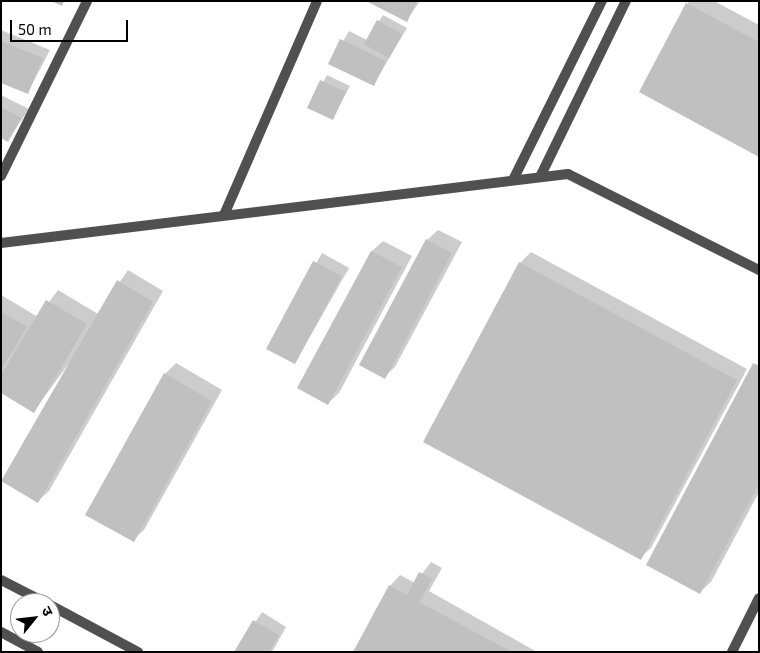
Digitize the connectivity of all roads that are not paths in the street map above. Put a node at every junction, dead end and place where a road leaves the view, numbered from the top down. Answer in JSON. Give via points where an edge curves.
{"nodes":[{"id":1,"x":87,"y":1,"type":"edge"},
{"id":2,"x":318,"y":1,"type":"edge"},
{"id":3,"x":602,"y":1,"type":"edge"},
{"id":4,"x":626,"y":1,"type":"edge"},
{"id":5,"x":1,"y":176,"type":"edge"},
{"id":6,"x":540,"y":177,"type":"junction"},
{"id":7,"x":513,"y":180,"type":"junction"},
{"id":8,"x":224,"y":215,"type":"junction"},
{"id":9,"x":1,"y":243,"type":"edge"},
{"id":10,"x":759,"y":270,"type":"edge"},
{"id":11,"x":1,"y":580,"type":"edge"},
{"id":12,"x":26,"y":593,"type":"edge"},
{"id":13,"x":759,"y":598,"type":"edge"},
{"id":14,"x":60,"y":610,"type":"edge"},
{"id":15,"x":1,"y":632,"type":"edge"},
{"id":16,"x":38,"y":652,"type":"edge"},
{"id":17,"x":138,"y":652,"type":"edge"},
{"id":18,"x":732,"y":652,"type":"edge"}],
"edges":[{"from":1,"to":5,"type":"street"},
{"from":2,"to":8,"type":"street"},
{"from":3,"to":7,"type":"street"},
{"from":4,"to":6,"type":"street"},
{"from":6,"to":7,"type":"street"},
{"from":6,"to":10,"type":"street","via":[[568,174]]},
{"from":7,"to":8,"type":"street"},
{"from":8,"to":9,"type":"street"},
{"from":11,"to":12,"type":"street"},
{"from":13,"to":18,"type":"street"},
{"from":14,"to":17,"type":"street"},
{"from":15,"to":16,"type":"street"}]}
